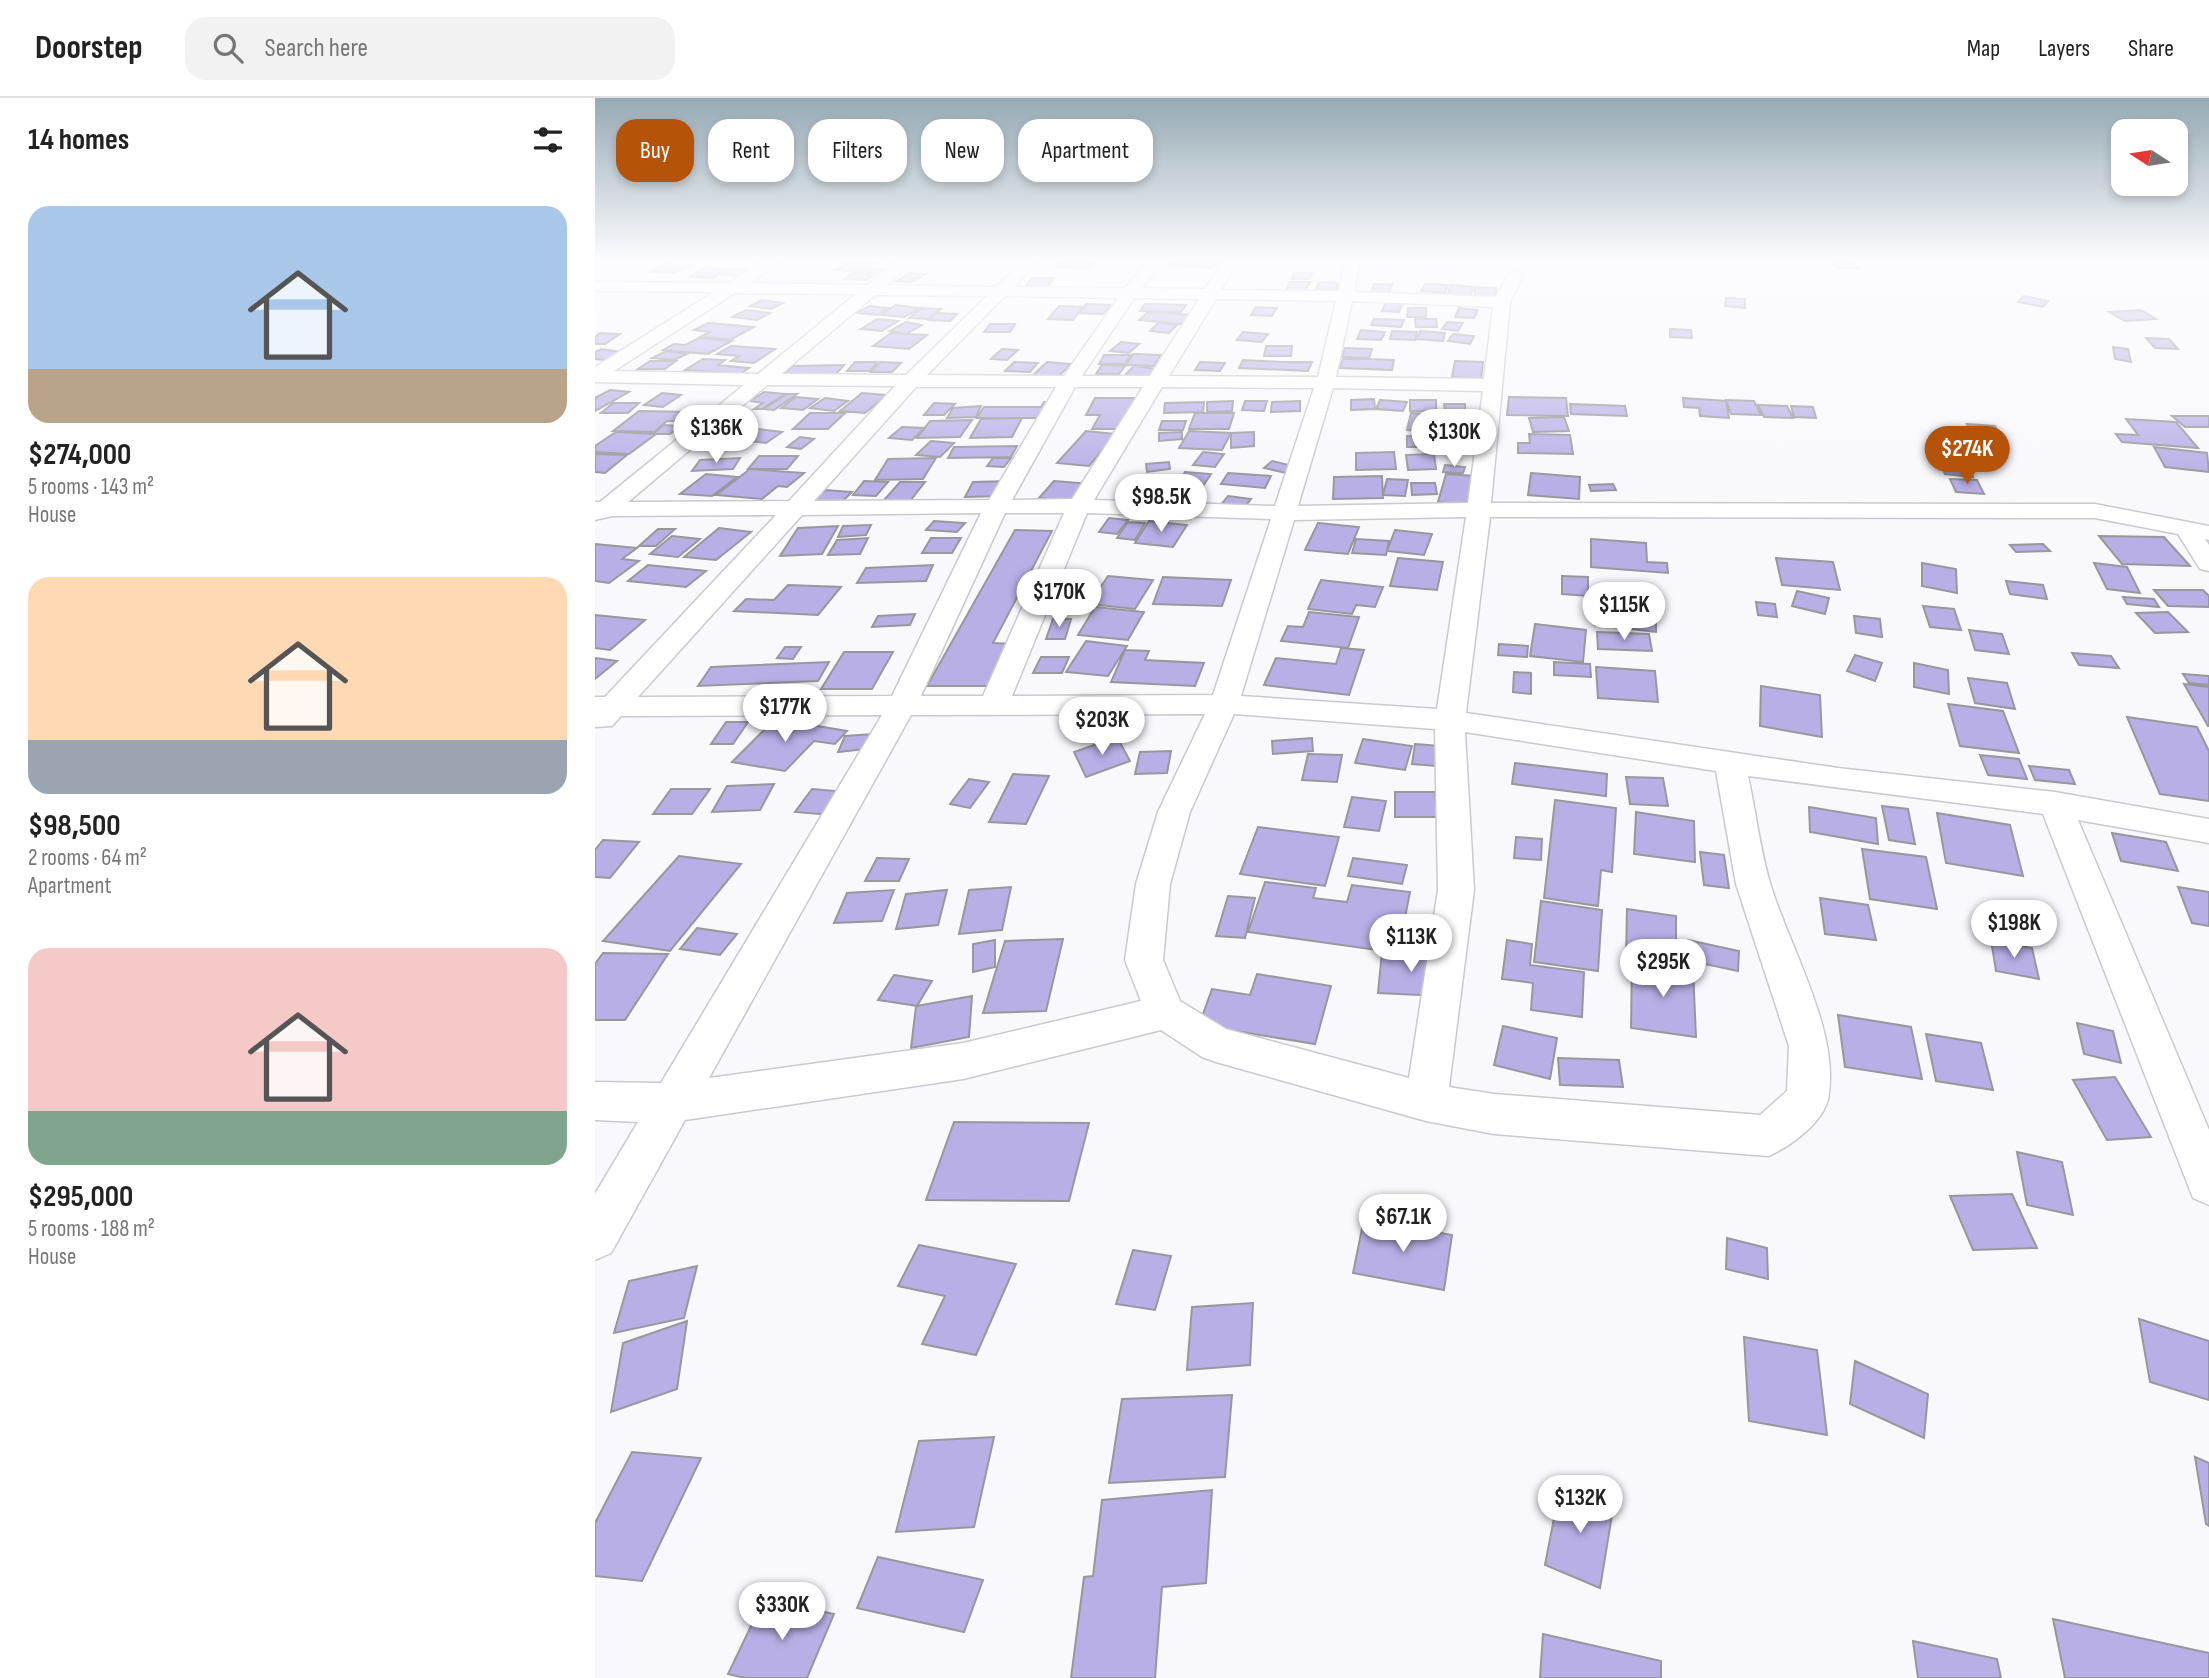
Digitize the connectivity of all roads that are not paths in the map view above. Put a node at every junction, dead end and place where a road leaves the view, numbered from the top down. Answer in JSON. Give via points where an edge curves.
{"nodes":[{"id":1,"x":659,"y":335,"type":"edge"},
{"id":2,"x":817,"y":335,"type":"edge"},
{"id":3,"x":959,"y":335,"type":"edge"},
{"id":4,"x":1101,"y":335,"type":"edge"},
{"id":5,"x":1186,"y":335,"type":"edge"},
{"id":6,"x":1335,"y":335,"type":"edge"},
{"id":7,"x":1497,"y":335,"type":"edge"},
{"id":8,"x":595,"y":376,"type":"edge"},
{"id":9,"x":761,"y":381,"type":"junction"},
{"id":10,"x":1326,"y":381,"type":"junction"},
{"id":11,"x":910,"y":382,"type":"junction"},
{"id":12,"x":1068,"y":383,"type":"junction"},
{"id":13,"x":1154,"y":383,"type":"junction"},
{"id":14,"x":1492,"y":385,"type":"junction"},
{"id":15,"x":1079,"y":506,"type":"junction"},
{"id":16,"x":996,"y":507,"type":"junction"},
{"id":17,"x":793,"y":508,"type":"junction"},
{"id":18,"x":1479,"y":510,"type":"junction"},
{"id":19,"x":599,"y":512,"type":"edge"},
{"id":20,"x":1285,"y":513,"type":"junction"},
{"id":21,"x":2197,"y":530,"type":"edge"},
{"id":22,"x":2209,"y":564,"type":"edge"},
{"id":23,"x":1224,"y":704,"type":"junction"},
{"id":24,"x":993,"y":706,"type":"junction"},
{"id":25,"x":901,"y":707,"type":"junction"},
{"id":26,"x":601,"y":714,"type":"edge"},
{"id":27,"x":1450,"y":720,"type":"junction"},
{"id":28,"x":1730,"y":763,"type":"junction"},
{"id":29,"x":2055,"y":804,"type":"junction"},
{"id":30,"x":2209,"y":831,"type":"edge"},
{"id":31,"x":1165,"y":1012,"type":"junction"},
{"id":32,"x":595,"y":1101,"type":"edge"},
{"id":33,"x":1426,"y":1102,"type":"junction"},
{"id":34,"x":672,"y":1103,"type":"junction"},
{"id":35,"x":2205,"y":1164,"type":"edge"},
{"id":36,"x":595,"y":1237,"type":"edge"}],
"edges":[{"from":1,"to":8,"type":"street"},
{"from":2,"to":9,"type":"street"},
{"from":3,"to":11,"type":"street"},
{"from":4,"to":12,"type":"street"},
{"from":5,"to":13,"type":"street"},
{"from":6,"to":10,"type":"street"},
{"from":7,"to":14,"type":"street"},
{"from":8,"to":9,"type":"street"},
{"from":9,"to":11,"type":"street"},
{"from":9,"to":19,"type":"street"},
{"from":10,"to":13,"type":"street"},
{"from":10,"to":14,"type":"street"},
{"from":10,"to":20,"type":"street"},
{"from":11,"to":12,"type":"street"},
{"from":11,"to":17,"type":"street"},
{"from":12,"to":13,"type":"street"},
{"from":12,"to":16,"type":"street"},
{"from":13,"to":15,"type":"street"},
{"from":14,"to":18,"type":"street"},
{"from":15,"to":16,"type":"street"},
{"from":15,"to":20,"type":"street"},
{"from":15,"to":24,"type":"street"},
{"from":16,"to":17,"type":"street"},
{"from":16,"to":25,"type":"street"},
{"from":17,"to":19,"type":"street"},
{"from":17,"to":26,"type":"street"},
{"from":18,"to":20,"type":"street"},
{"from":18,"to":21,"type":"street","via":[[2095,511]]},
{"from":18,"to":27,"type":"street"},
{"from":20,"to":23,"type":"street"},
{"from":21,"to":22,"type":"street"},
{"from":23,"to":24,"type":"street"},
{"from":23,"to":27,"type":"street"},
{"from":23,"to":31,"type":"street","via":[[1174,812],[1153,884],[1144,960]]},
{"from":24,"to":25,"type":"street"},
{"from":25,"to":26,"type":"street"},
{"from":25,"to":34,"type":"street"},
{"from":27,"to":28,"type":"street"},
{"from":27,"to":33,"type":"street","via":[[1456,890]]},
{"from":28,"to":29,"type":"street"},
{"from":28,"to":33,"type":"street","via":[[1753,884],[1809,1046],[1807,1100],[1768,1136],[1494,1114]]},
{"from":29,"to":30,"type":"street"},
{"from":29,"to":35,"type":"street"},
{"from":31,"to":33,"type":"street","via":[[1216,1044]]},
{"from":31,"to":34,"type":"street","via":[[963,1061]]},
{"from":32,"to":34,"type":"street"},
{"from":34,"to":36,"type":"street"}]}
